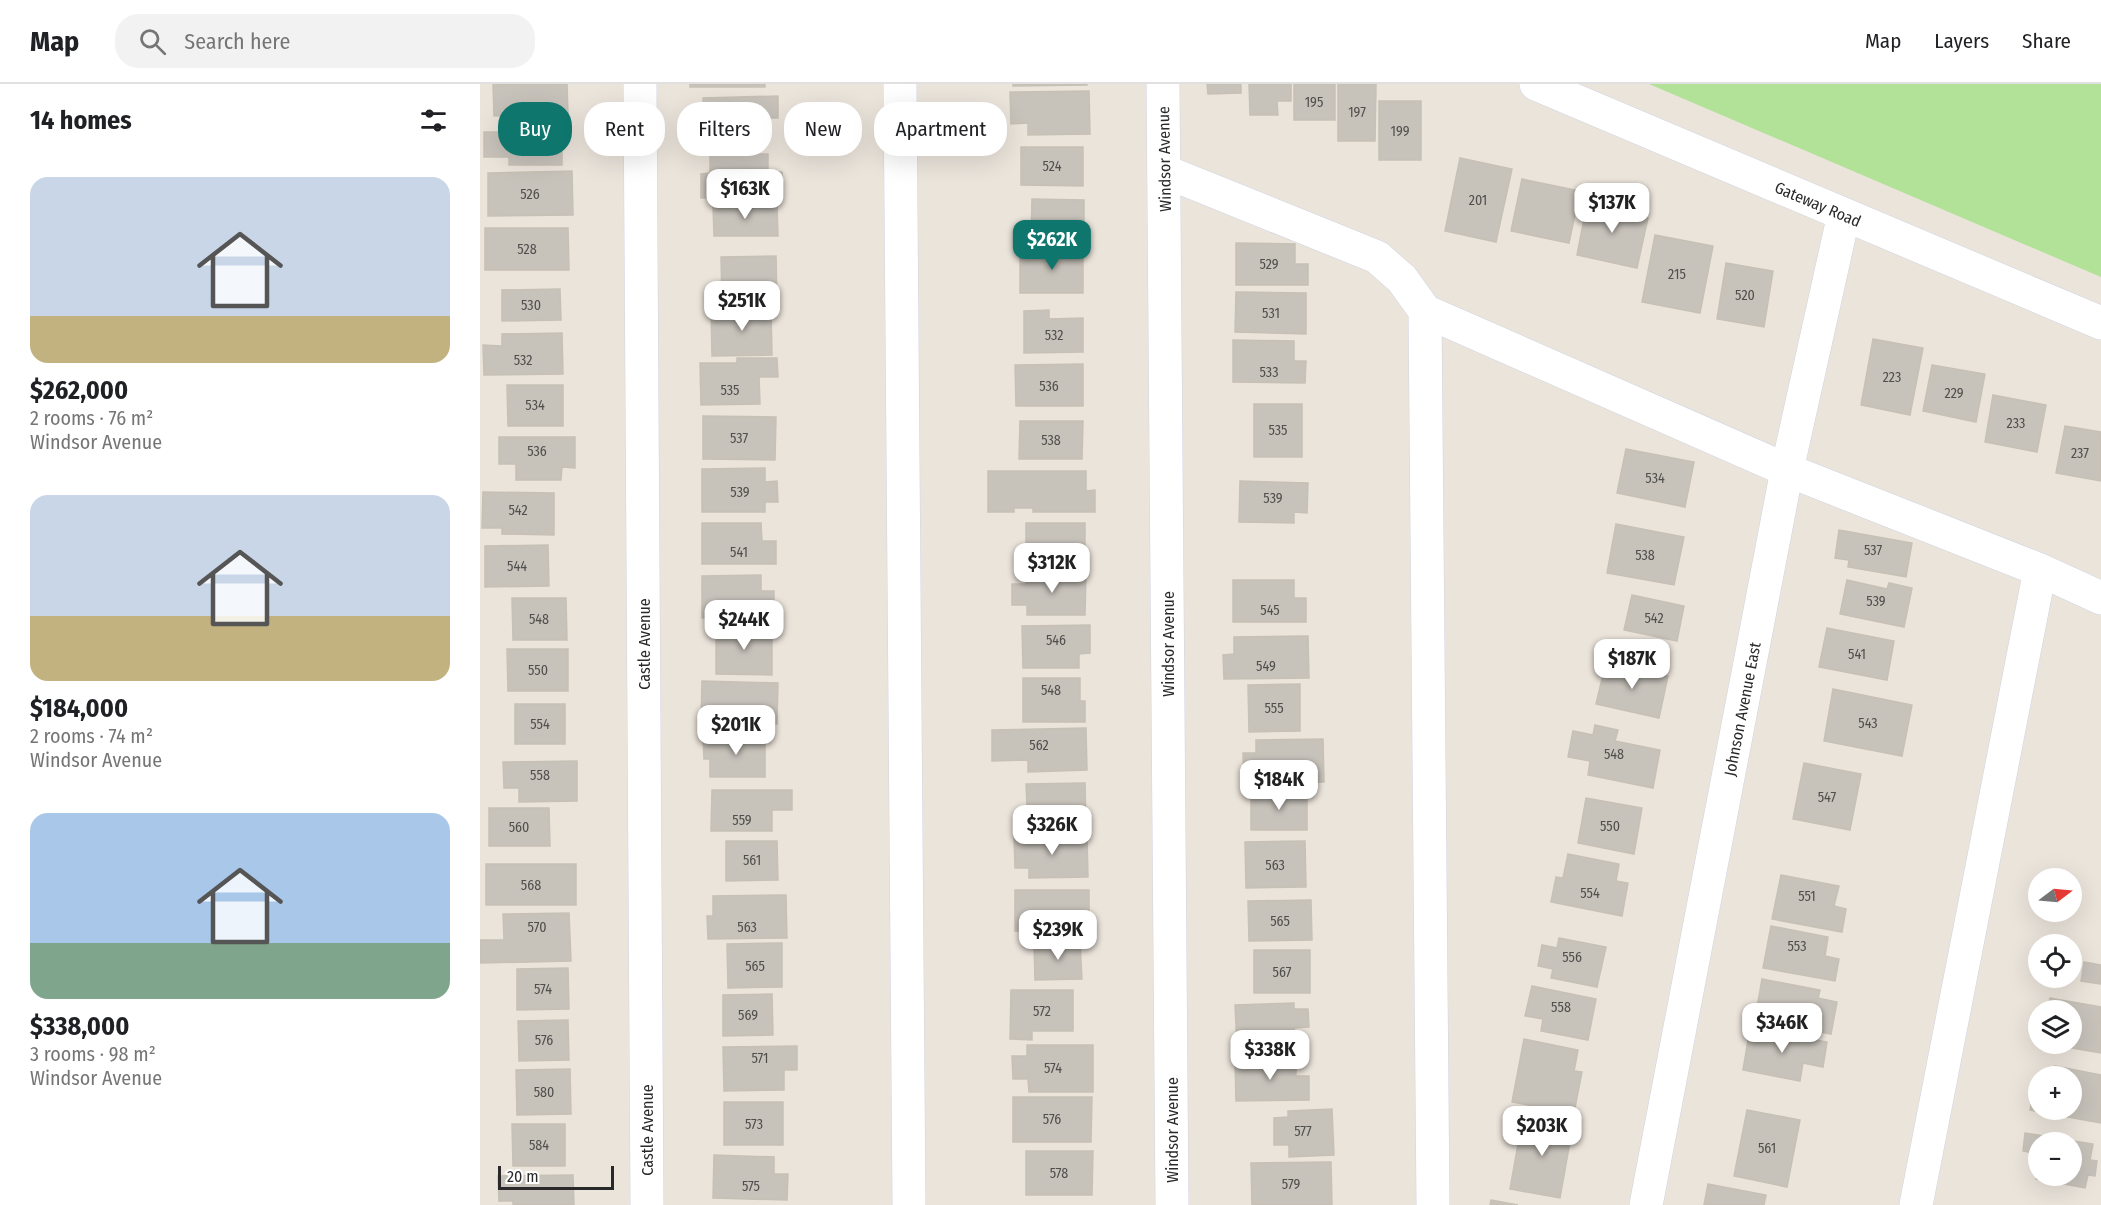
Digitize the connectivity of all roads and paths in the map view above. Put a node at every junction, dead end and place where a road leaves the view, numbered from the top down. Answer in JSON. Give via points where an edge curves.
{"nodes":[{"id":1,"x":640,"y":84,"type":"edge"},
{"id":2,"x":900,"y":84,"type":"edge"},
{"id":3,"x":1163,"y":84,"type":"edge"},
{"id":4,"x":1536,"y":84,"type":"edge"},
{"id":5,"x":1164,"y":171,"type":"junction"},
{"id":6,"x":1844,"y":214,"type":"junction"},
{"id":7,"x":1425,"y":311,"type":"junction"},
{"id":8,"x":2101,"y":323,"type":"edge"},
{"id":9,"x":1787,"y":470,"type":"junction"},
{"id":10,"x":2040,"y":570,"type":"junction"},
{"id":11,"x":2101,"y":598,"type":"edge"},
{"id":12,"x":647,"y":1205,"type":"edge"},
{"id":13,"x":909,"y":1205,"type":"edge"},
{"id":14,"x":1173,"y":1205,"type":"edge"},
{"id":15,"x":1433,"y":1205,"type":"edge"},
{"id":16,"x":1646,"y":1205,"type":"edge"},
{"id":17,"x":1916,"y":1205,"type":"edge"}],
"edges":[{"from":1,"to":12,"type":"street","name":"Castle Avenue"},
{"from":2,"to":13,"type":"street"},
{"from":3,"to":5,"type":"street","name":"Windsor Avenue"},
{"from":4,"to":6,"type":"street","name":"Gateway Road"},
{"from":5,"to":7,"type":"street","via":[[1377,257],[1402,279]]},
{"from":5,"to":14,"type":"street","name":"Windsor Avenue"},
{"from":6,"to":8,"type":"street","name":"Gateway Road"},
{"from":6,"to":9,"type":"street","name":"Johnson Avenue East"},
{"from":7,"to":9,"type":"street"},
{"from":7,"to":15,"type":"street"},
{"from":9,"to":10,"type":"street"},
{"from":9,"to":16,"type":"street","name":"Johnson Avenue East"},
{"from":10,"to":11,"type":"street"},
{"from":10,"to":17,"type":"street"}]}
